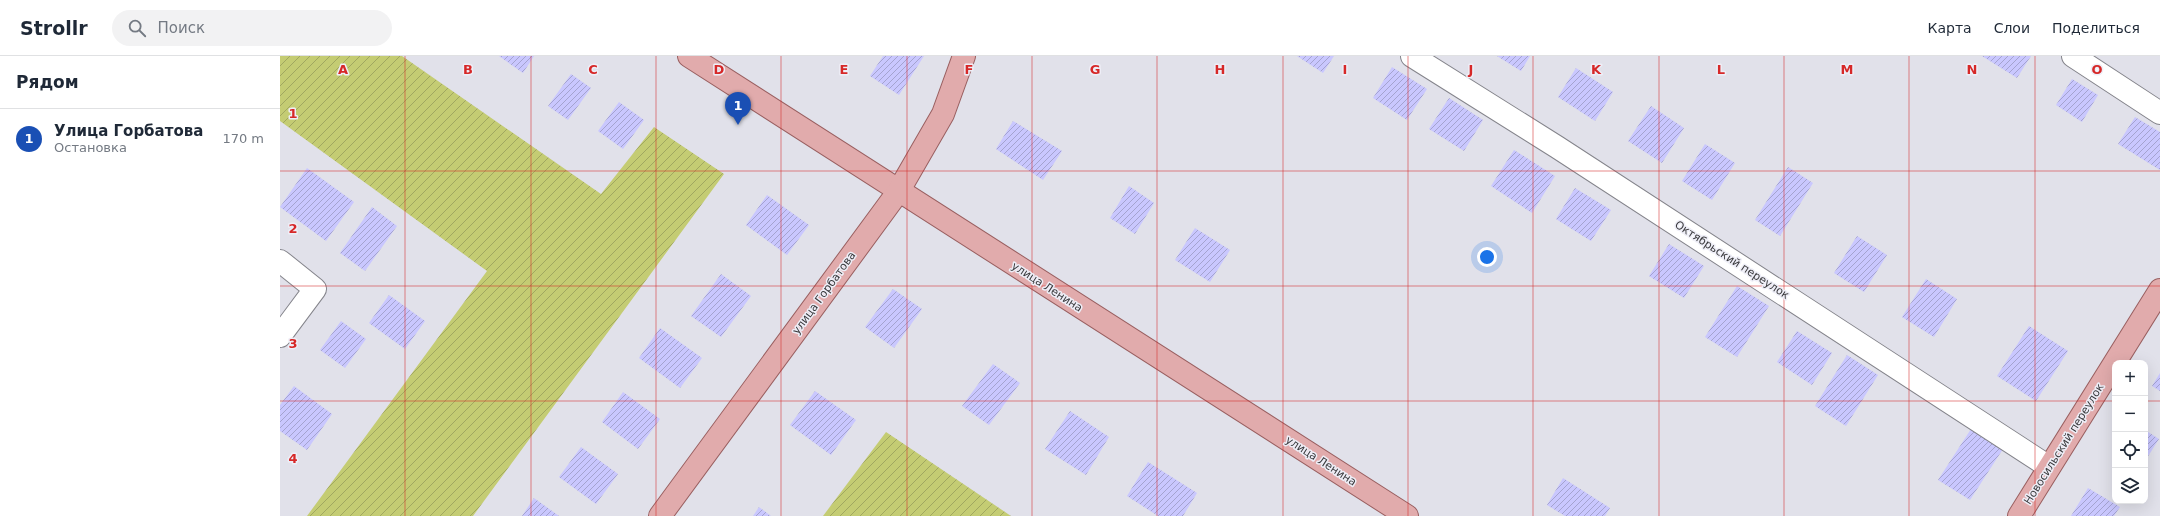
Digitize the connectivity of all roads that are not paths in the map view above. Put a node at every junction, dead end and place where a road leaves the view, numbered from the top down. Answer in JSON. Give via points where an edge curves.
{"nodes":[{"id":1,"x":689,"y":56,"type":"edge"},
{"id":2,"x":964,"y":56,"type":"edge"},
{"id":3,"x":1412,"y":56,"type":"edge"},
{"id":4,"x":2073,"y":56,"type":"edge"},
{"id":5,"x":2160,"y":113,"type":"edge"},
{"id":6,"x":898,"y":192,"type":"junction"},
{"id":7,"x":280,"y":261,"type":"edge"},
{"id":8,"x":2160,"y":290,"type":"edge"},
{"id":9,"x":280,"y":336,"type":"edge"},
{"id":10,"x":2049,"y":468,"type":"junction"},
{"id":11,"x":660,"y":516,"type":"edge"},
{"id":12,"x":1407,"y":516,"type":"edge"},
{"id":13,"x":2019,"y":516,"type":"edge"}],
"edges":[{"from":1,"to":6,"type":"main road","name":"улица Ленина"},
{"from":2,"to":6,"type":"main road","name":"улица Горбатова","via":[[943,114]]},
{"from":3,"to":10,"type":"street","name":"Октябрьский переулок"},
{"from":4,"to":5,"type":"street"},
{"from":6,"to":11,"type":"main road","name":"улица Горбатова"},
{"from":6,"to":12,"type":"main road","name":"улица Ленина"},
{"from":7,"to":9,"type":"street","via":[[315,289]]},
{"from":8,"to":10,"type":"main road","name":"Новосильский переулок"},
{"from":10,"to":13,"type":"main road","name":"Новосильский переулок"}]}
